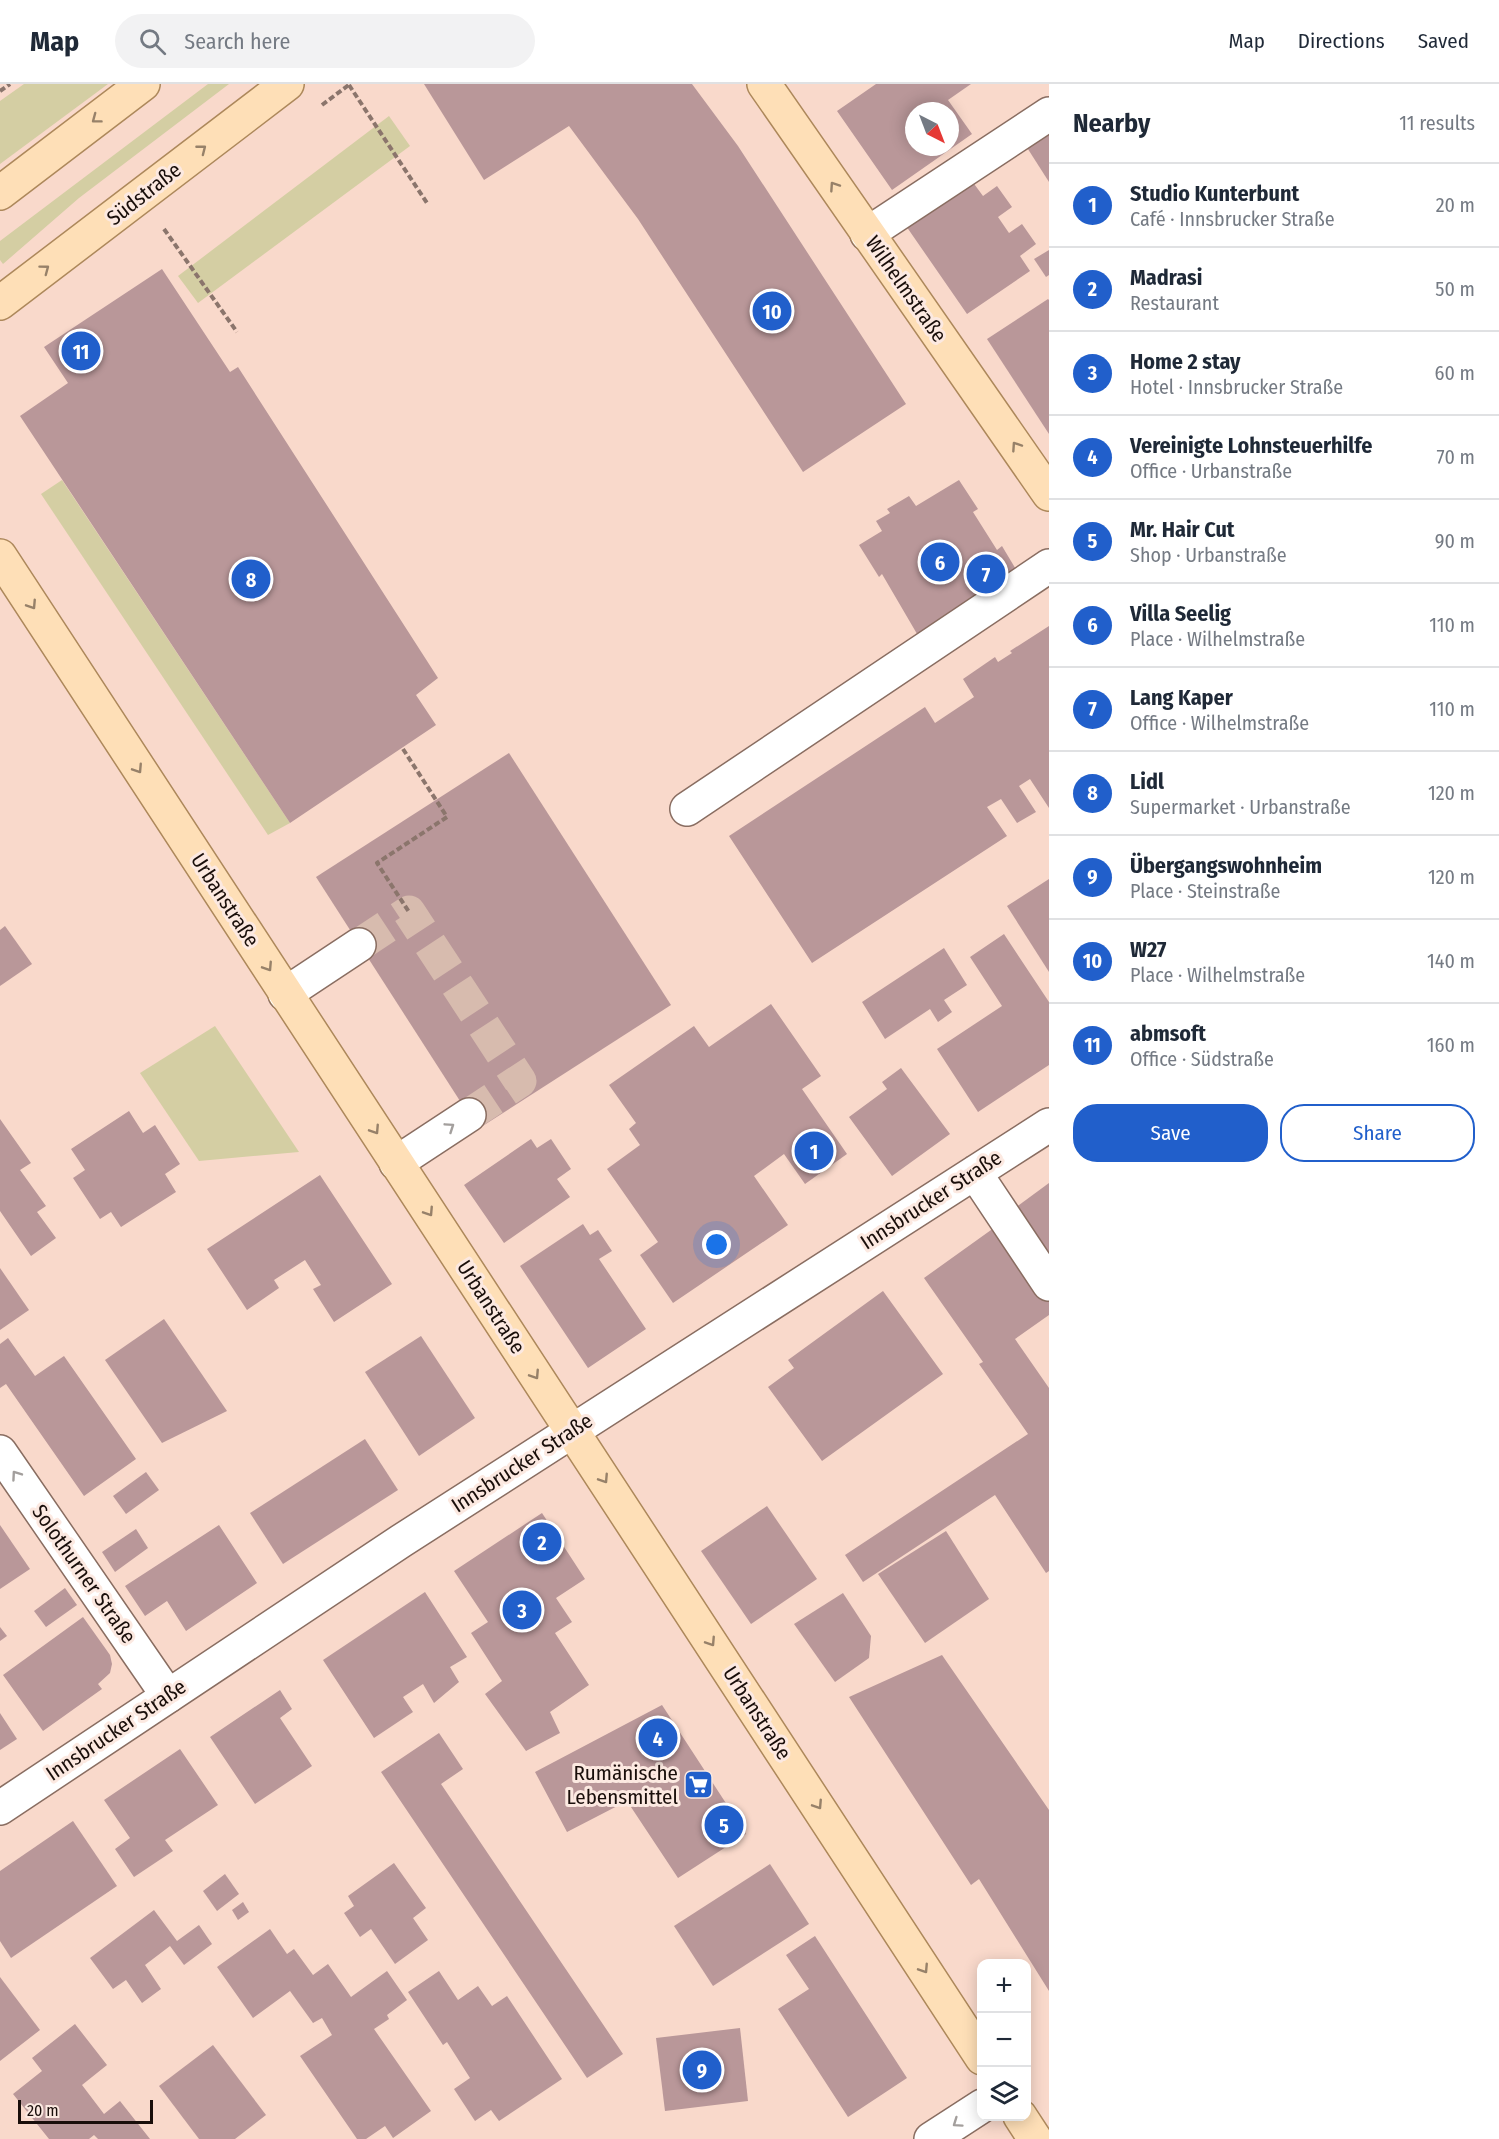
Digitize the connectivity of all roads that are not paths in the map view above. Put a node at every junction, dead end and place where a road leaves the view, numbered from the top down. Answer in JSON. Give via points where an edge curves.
{"nodes":[{"id":1,"x":142,"y":84,"type":"edge"},
{"id":2,"x":287,"y":84,"type":"edge"},
{"id":3,"x":764,"y":84,"type":"edge"},
{"id":4,"x":1049,"y":114,"type":"edge"},
{"id":5,"x":982,"y":138,"type":"dead end"},
{"id":6,"x":0,"y":193,"type":"edge"},
{"id":7,"x":863,"y":229,"type":"junction"},
{"id":8,"x":0,"y":303,"type":"edge"},
{"id":9,"x":1049,"y":494,"type":"edge"},
{"id":10,"x":0,"y":556,"type":"edge"},
{"id":11,"x":1049,"y":566,"type":"edge"},
{"id":12,"x":687,"y":809,"type":"dead end"},
{"id":13,"x":359,"y":945,"type":"tunnel mouth"},
{"id":14,"x":285,"y":994,"type":"junction"},
{"id":15,"x":469,"y":1115,"type":"tunnel mouth"},
{"id":16,"x":1049,"y":1125,"type":"edge"},
{"id":17,"x":396,"y":1163,"type":"junction"},
{"id":18,"x":975,"y":1173,"type":"junction"},
{"id":19,"x":1049,"y":1284,"type":"edge"},
{"id":20,"x":572,"y":1431,"type":"junction"},
{"id":21,"x":0,"y":1452,"type":"edge"},
{"id":22,"x":168,"y":1696,"type":"junction"},
{"id":23,"x":0,"y":1808,"type":"edge"},
{"id":24,"x":977,"y":2052,"type":"edge"},
{"id":25,"x":977,"y":2109,"type":"edge"},
{"id":26,"x":1023,"y":2121,"type":"edge"},
{"id":27,"x":931,"y":2139,"type":"edge"},
{"id":28,"x":1035,"y":2139,"type":"edge"}],
"edges":[{"from":1,"to":6,"type":"main road","one_way":true},
{"from":8,"to":2,"type":"main road","name":"Südstraße","one_way":true},
{"from":7,"to":3,"type":"main road","name":"Wilhelmstraße","one_way":true},
{"from":4,"to":7,"type":"street"},
{"from":5,"to":7,"type":"street"},
{"from":9,"to":7,"type":"main road","name":"Wilhelmstraße","one_way":true},
{"from":10,"to":14,"type":"main road","name":"Urbanstraße","one_way":true},
{"from":11,"to":12,"type":"street"},
{"from":13,"to":14,"type":"street"},
{"from":14,"to":17,"type":"main road","name":"Urbanstraße","one_way":true},
{"from":17,"to":15,"type":"street","one_way":true},
{"from":16,"to":18,"type":"street","name":"Innsbrucker Straße"},
{"from":17,"to":20,"type":"main road","name":"Urbanstraße","one_way":true},
{"from":18,"to":19,"type":"street"},
{"from":18,"to":20,"type":"street","name":"Innsbrucker Straße"},
{"from":20,"to":22,"type":"street","name":"Innsbrucker Straße"},
{"from":20,"to":24,"type":"main road","name":"Urbanstraße","one_way":true},
{"from":22,"to":21,"type":"street","name":"Solothurner Straße","one_way":true},
{"from":22,"to":23,"type":"street","name":"Innsbrucker Straße"},
{"from":25,"to":27,"type":"street","one_way":true},
{"from":26,"to":28,"type":"main road"}]}
